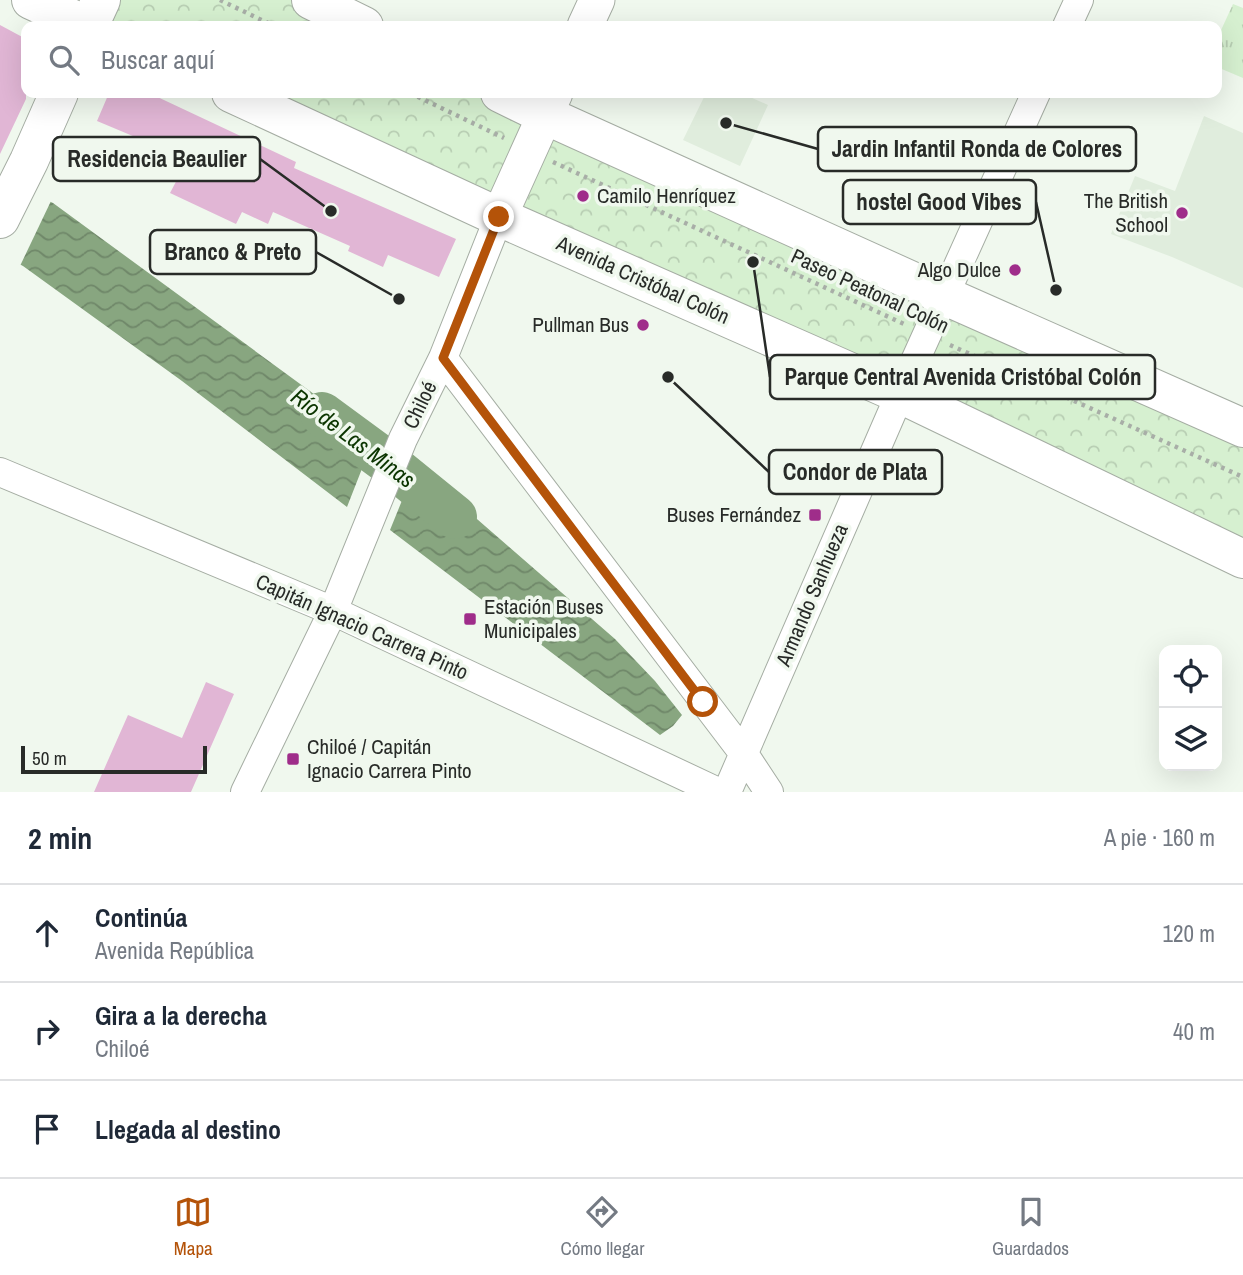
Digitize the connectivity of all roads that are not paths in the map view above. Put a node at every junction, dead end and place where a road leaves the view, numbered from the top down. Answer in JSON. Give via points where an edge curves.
{"nodes":[{"id":1,"x":32,"y":0,"type":"edge"},
{"id":2,"x":101,"y":0,"type":"edge"},
{"id":3,"x":311,"y":0,"type":"edge"},
{"id":4,"x":597,"y":0,"type":"edge"},
{"id":5,"x":1079,"y":0,"type":"edge"},
{"id":6,"x":77,"y":21,"type":"edge"},
{"id":7,"x":90,"y":21,"type":"edge"},
{"id":8,"x":354,"y":21,"type":"edge"},
{"id":9,"x":587,"y":21,"type":"edge"},
{"id":10,"x":1069,"y":21,"type":"edge"},
{"id":11,"x":57,"y":98,"type":"edge"},
{"id":12,"x":242,"y":98,"type":"edge"},
{"id":13,"x":523,"y":98,"type":"edge"},
{"id":14,"x":1035,"y":98,"type":"edge"},
{"id":15,"x":550,"y":104,"type":"edge"},
{"id":16,"x":499,"y":217,"type":"junction"},
{"id":17,"x":0,"y":219,"type":"edge"},
{"id":18,"x":943,"y":295,"type":"junction"},
{"id":19,"x":443,"y":358,"type":"junction"},
{"id":20,"x":900,"y":394,"type":"junction"},
{"id":21,"x":1243,"y":428,"type":"edge"},
{"id":22,"x":0,"y":472,"type":"edge"},
{"id":23,"x":1243,"y":559,"type":"edge"},
{"id":24,"x":333,"y":611,"type":"junction"},
{"id":25,"x":744,"y":754,"type":"junction"},
{"id":26,"x":245,"y":792,"type":"edge"},
{"id":27,"x":718,"y":792,"type":"edge"},
{"id":28,"x":727,"y":792,"type":"edge"},
{"id":29,"x":769,"y":792,"type":"edge"}],
"edges":[{"from":1,"to":6,"type":"main road"},
{"from":2,"to":7,"type":"main road"},
{"from":3,"to":8,"type":"main road"},
{"from":4,"to":9,"type":"street"},
{"from":5,"to":10,"type":"street"},
{"from":11,"to":17,"type":"main road"},
{"from":12,"to":16,"type":"main road","name":"Avenida Cristóbal Colón"},
{"from":13,"to":15,"type":"main road"},
{"from":14,"to":18,"type":"street","name":"Armando Sanhueza"},
{"from":15,"to":16,"type":"street","name":"Chiloé"},
{"from":15,"to":18,"type":"main road"},
{"from":16,"to":19,"type":"street","name":"Chiloé"},
{"from":16,"to":20,"type":"main road","name":"Avenida Cristóbal Colón"},
{"from":18,"to":20,"type":"street","name":"Armando Sanhueza"},
{"from":18,"to":21,"type":"main road"},
{"from":19,"to":24,"type":"street","name":"Chiloé","via":[[403,439]]},
{"from":19,"to":25,"type":"street"},
{"from":20,"to":23,"type":"main road","name":"Avenida Cristóbal Colón"},
{"from":20,"to":25,"type":"street","name":"Armando Sanhueza"},
{"from":22,"to":24,"type":"street","name":"Capitán Ignacio Carrera Pinto"},
{"from":24,"to":26,"type":"street","name":"Chiloé"},
{"from":24,"to":27,"type":"street","name":"Capitán Ignacio Carrera Pinto"},
{"from":25,"to":28,"type":"street","name":"Armando Sanhueza"},
{"from":25,"to":29,"type":"street"}]}
